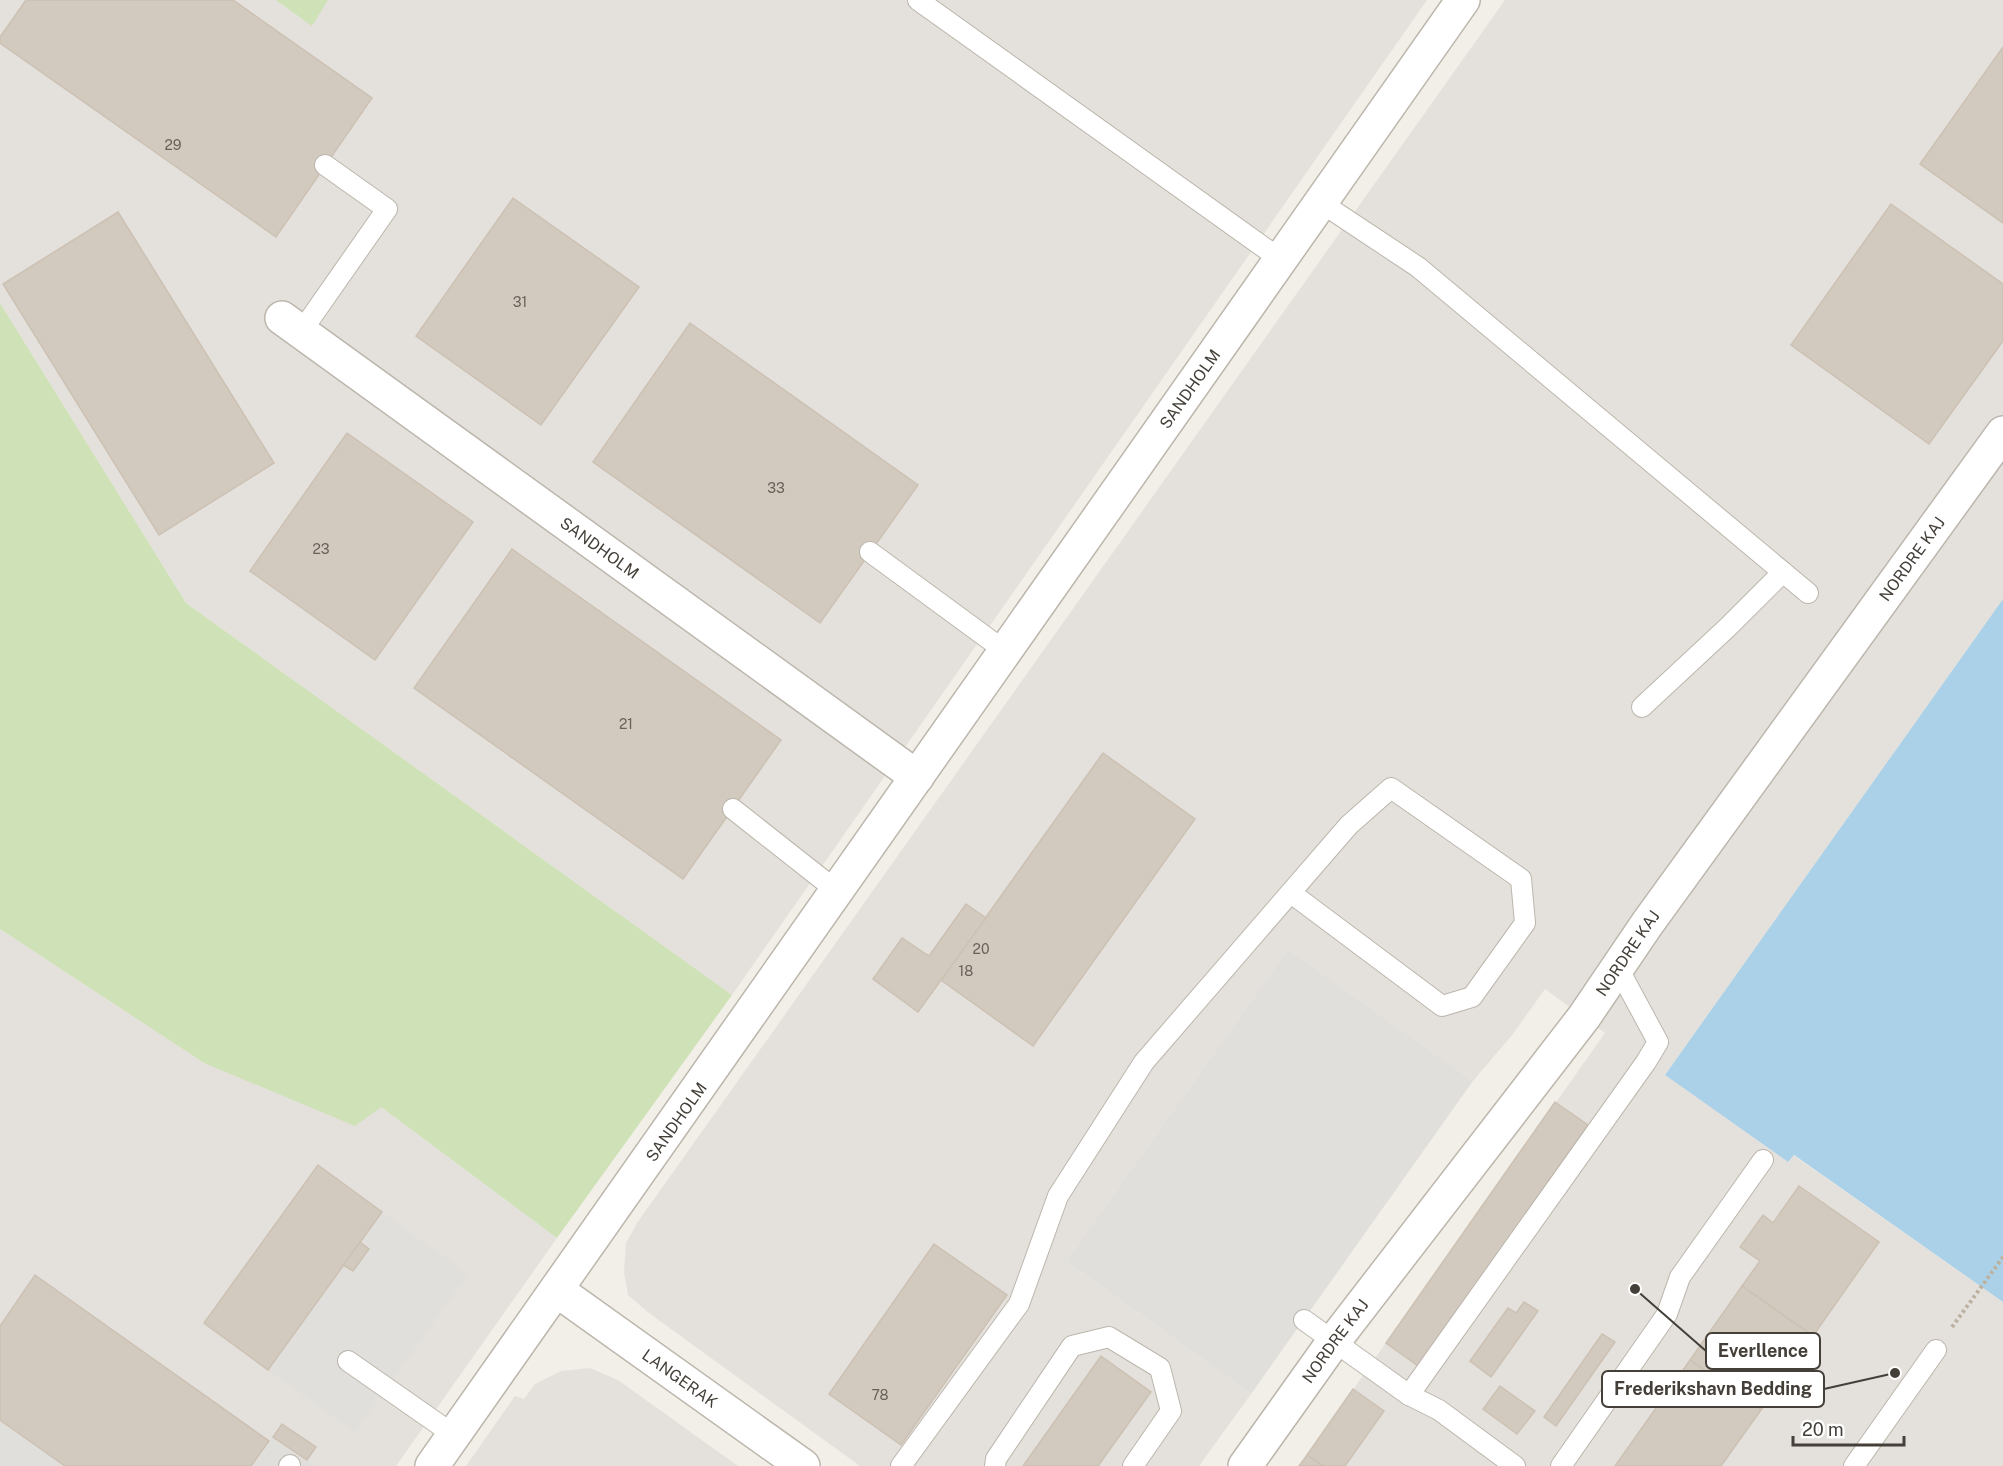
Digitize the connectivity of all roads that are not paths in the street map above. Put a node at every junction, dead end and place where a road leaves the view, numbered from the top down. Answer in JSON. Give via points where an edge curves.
{"nodes":[{"id":1,"x":918,"y":0,"type":"edge"},
{"id":2,"x":1463,"y":0,"type":"edge"},
{"id":3,"x":325,"y":165,"type":"dead end"},
{"id":4,"x":1320,"y":202,"type":"junction"},
{"id":5,"x":1280,"y":259,"type":"junction"},
{"id":6,"x":291,"y":325,"type":"joint"},
{"id":7,"x":2003,"y":433,"type":"edge"},
{"id":8,"x":870,"y":552,"type":"dead end"},
{"id":9,"x":1783,"y":572,"type":"junction"},
{"id":10,"x":1808,"y":593,"type":"dead end"},
{"id":11,"x":1005,"y":651,"type":"junction"},
{"id":12,"x":1642,"y":707,"type":"dead end"},
{"id":13,"x":917,"y":777,"type":"junction"},
{"id":14,"x":733,"y":809,"type":"dead end"},
{"id":15,"x":837,"y":891,"type":"junction"},
{"id":16,"x":1291,"y":893,"type":"junction"},
{"id":17,"x":1618,"y":968,"type":"junction"},
{"id":18,"x":1763,"y":1160,"type":"dead end"},
{"id":19,"x":558,"y":1291,"type":"junction"},
{"id":20,"x":1304,"y":1320,"type":"dead end"},
{"id":21,"x":1334,"y":1341,"type":"junction"},
{"id":22,"x":1936,"y":1350,"type":"road end"},
{"id":23,"x":348,"y":1361,"type":"dead end"},
{"id":24,"x":1409,"y":1395,"type":"junction"},
{"id":25,"x":454,"y":1435,"type":"junction"},
{"id":26,"x":432,"y":1466,"type":"edge"},
{"id":27,"x":803,"y":1466,"type":"edge"},
{"id":28,"x":901,"y":1466,"type":"edge"},
{"id":29,"x":995,"y":1466,"type":"edge"},
{"id":30,"x":1133,"y":1466,"type":"edge"},
{"id":31,"x":1245,"y":1466,"type":"edge"},
{"id":32,"x":1515,"y":1466,"type":"edge"},
{"id":33,"x":1561,"y":1466,"type":"edge"},
{"id":34,"x":1854,"y":1466,"type":"edge"}],
"edges":[{"from":1,"to":5,"type":"lane"},
{"from":2,"to":4,"type":"street","name":"SANDHOLM"},
{"from":3,"to":6,"type":"lane","via":[[387,209]]},
{"from":4,"to":5,"type":"street","name":"SANDHOLM"},
{"from":4,"to":9,"type":"lane","via":[[1418,267]]},
{"from":5,"to":11,"type":"street","name":"SANDHOLM"},
{"from":6,"to":13,"type":"street","name":"SANDHOLM"},
{"from":7,"to":17,"type":"street","name":"NORDRE KAJ"},
{"from":8,"to":11,"type":"lane"},
{"from":9,"to":10,"type":"lane"},
{"from":9,"to":12,"type":"lane"},
{"from":11,"to":13,"type":"street","name":"SANDHOLM"},
{"from":13,"to":15,"type":"street","name":"SANDHOLM"},
{"from":14,"to":15,"type":"lane"},
{"from":15,"to":19,"type":"street","name":"SANDHOLM"},
{"from":16,"to":16,"type":"lane","via":[[1349,825],[1391,788],[1521,879],[1525,923],[1472,997],[1442,1006]]},
{"from":16,"to":28,"type":"lane","via":[[1144,1062],[1058,1196],[1019,1304]]},
{"from":17,"to":21,"type":"street","name":"NORDRE KAJ"},
{"from":17,"to":24,"type":"lane","via":[[1658,1042]]},
{"from":18,"to":33,"type":"lane","via":[[1680,1277],[1667,1314]]},
{"from":19,"to":25,"type":"street","name":"SANDHOLM"},
{"from":19,"to":27,"type":"street","name":"LANGERAK"},
{"from":20,"to":21,"type":"lane"},
{"from":21,"to":24,"type":"lane"},
{"from":21,"to":31,"type":"street","name":"NORDRE KAJ"},
{"from":22,"to":34,"type":"lane"},
{"from":23,"to":25,"type":"lane"},
{"from":24,"to":32,"type":"lane","via":[[1438,1410]]},
{"from":25,"to":26,"type":"street","name":"SANDHOLM"},
{"from":29,"to":30,"type":"lane","via":[[1072,1346],[1109,1337],[1160,1368],[1171,1411]]}]}
